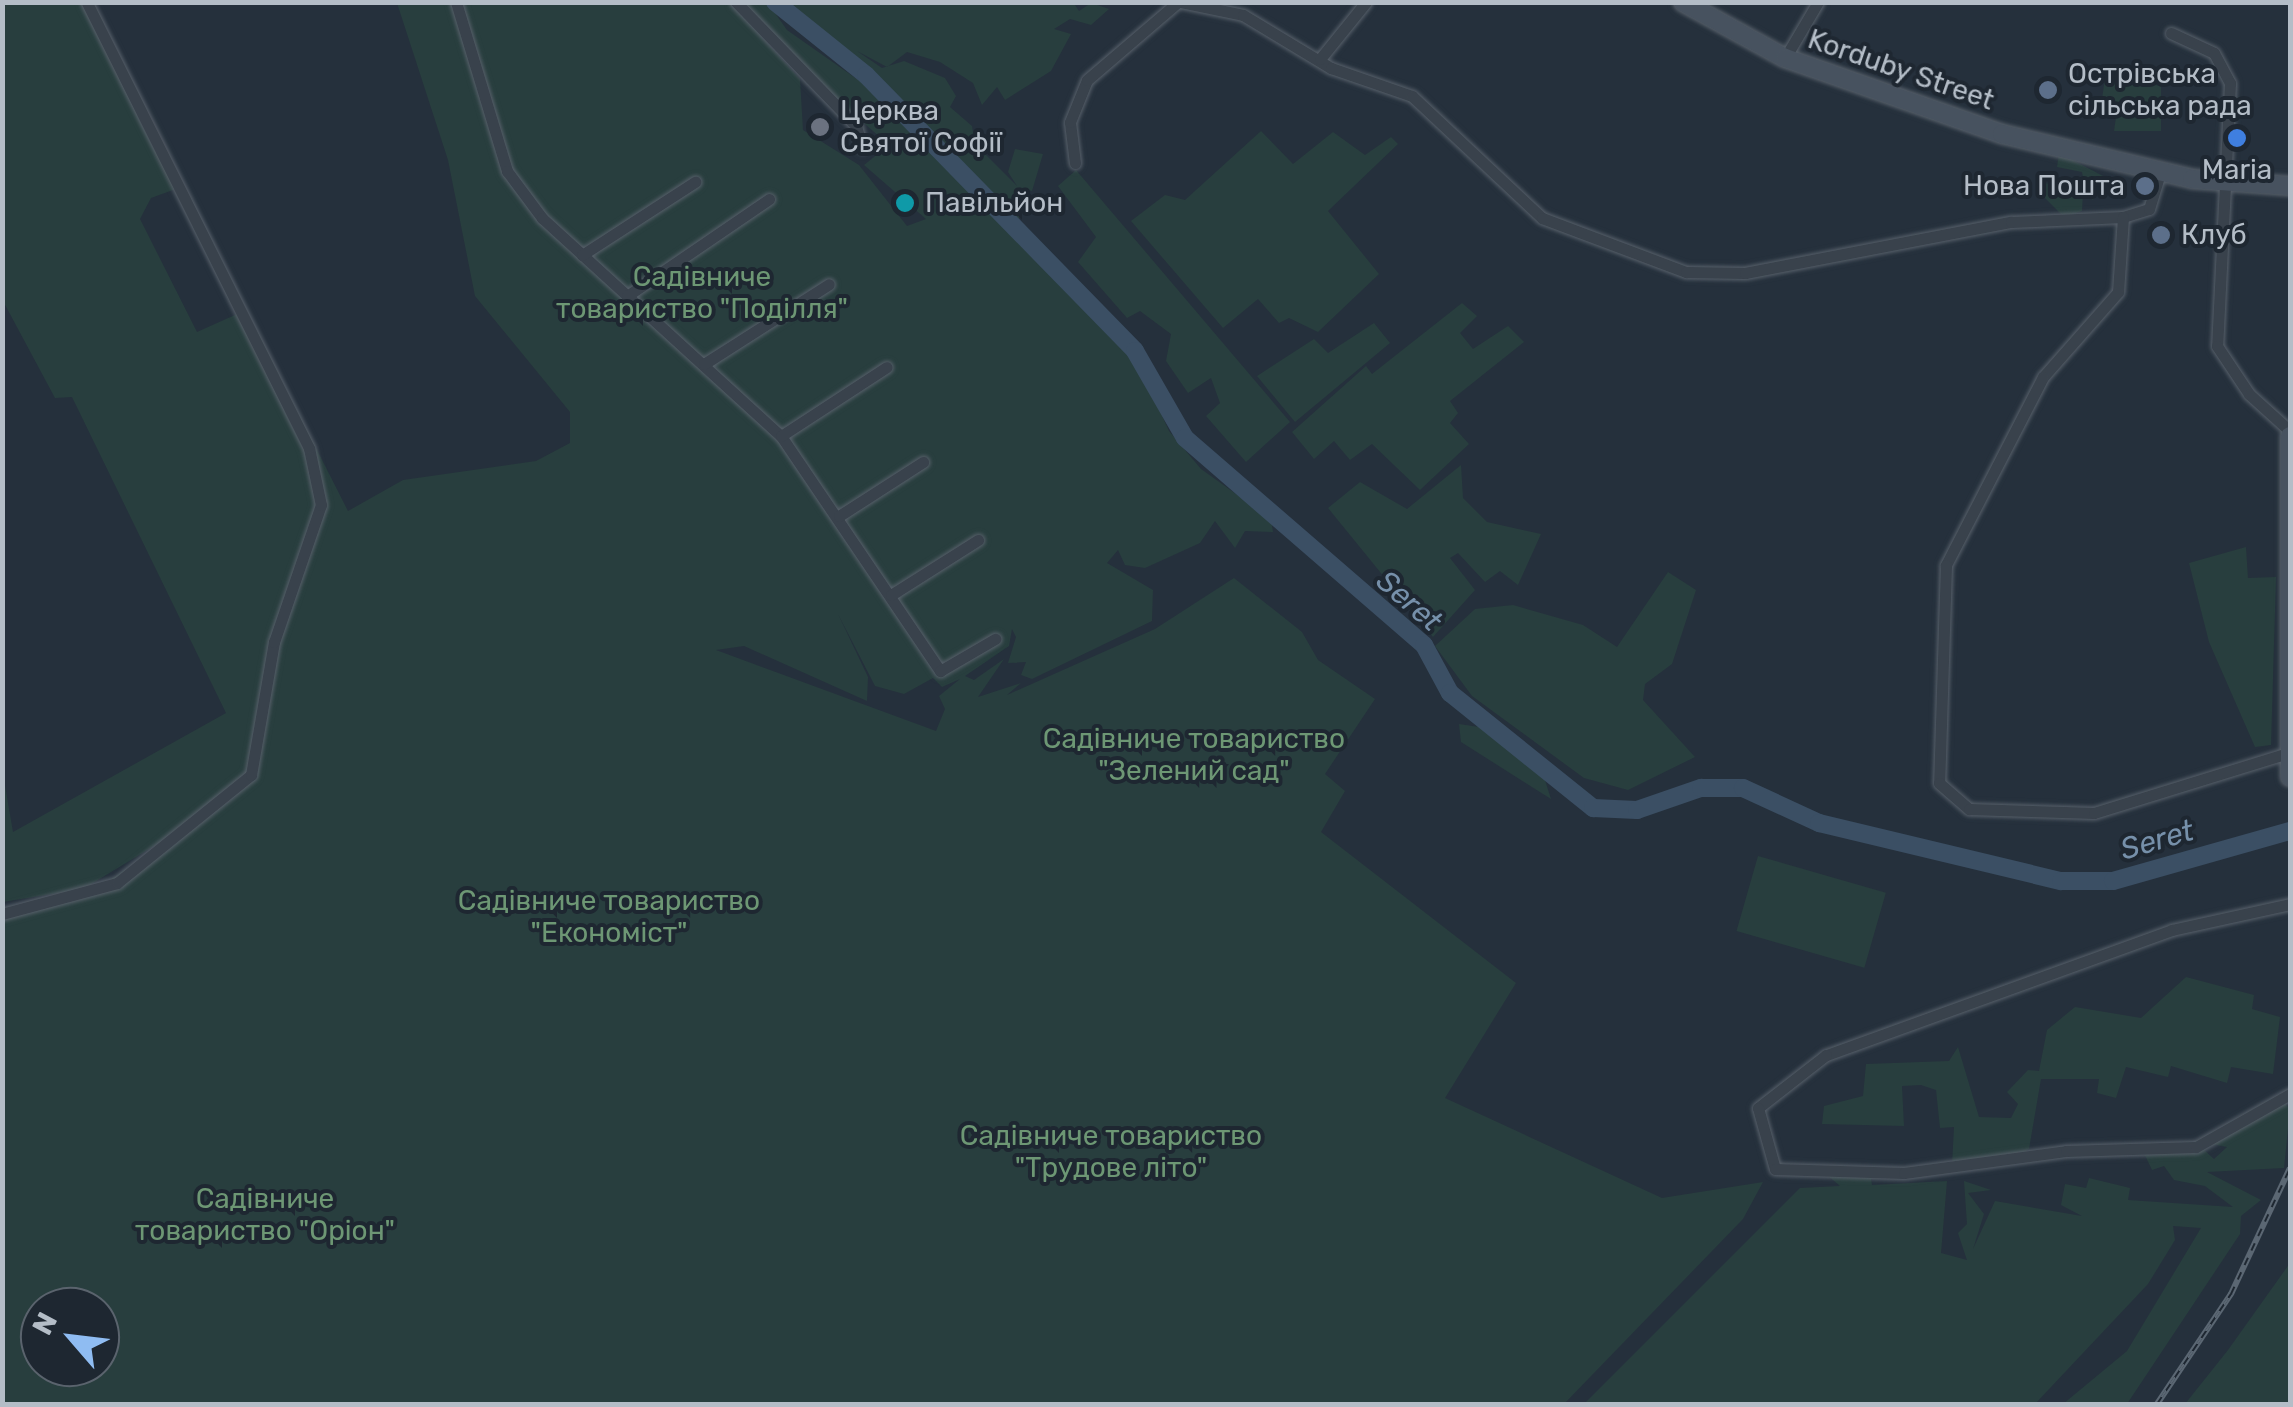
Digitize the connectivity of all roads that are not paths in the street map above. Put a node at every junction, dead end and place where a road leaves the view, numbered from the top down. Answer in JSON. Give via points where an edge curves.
{"nodes":[{"id":1,"x":87,"y":2,"type":"edge"},
{"id":2,"x":456,"y":2,"type":"edge"},
{"id":3,"x":736,"y":2,"type":"edge"},
{"id":4,"x":1180,"y":2,"type":"edge"},
{"id":5,"x":1366,"y":2,"type":"edge"},
{"id":6,"x":1682,"y":2,"type":"edge"},
{"id":7,"x":1818,"y":2,"type":"edge"},
{"id":8,"x":2171,"y":34,"type":"dead end"},
{"id":9,"x":1784,"y":58,"type":"junction"},
{"id":10,"x":1320,"y":59,"type":"junction"},
{"id":11,"x":862,"y":147,"type":"dead end"},
{"id":12,"x":1075,"y":163,"type":"dead end"},
{"id":13,"x":2160,"y":172,"type":"junction"},
{"id":14,"x":694,"y":182,"type":"dead end"},
{"id":15,"x":2225,"y":182,"type":"junction"},
{"id":16,"x":2290,"y":186,"type":"edge"},
{"id":17,"x":768,"y":198,"type":"dead end"},
{"id":18,"x":2123,"y":217,"type":"junction"},
{"id":19,"x":582,"y":256,"type":"junction"},
{"id":20,"x":829,"y":284,"type":"dead end"},
{"id":21,"x":627,"y":296,"type":"junction"},
{"id":22,"x":704,"y":364,"type":"junction"},
{"id":23,"x":887,"y":367,"type":"dead end"},
{"id":24,"x":2290,"y":433,"type":"edge"},
{"id":25,"x":782,"y":436,"type":"junction"},
{"id":26,"x":2290,"y":450,"type":"edge"},
{"id":27,"x":923,"y":462,"type":"dead end"},
{"id":28,"x":839,"y":516,"type":"junction"},
{"id":29,"x":978,"y":540,"type":"dead end"},
{"id":30,"x":891,"y":595,"type":"junction"},
{"id":31,"x":995,"y":639,"type":"dead end"},
{"id":32,"x":2288,"y":753,"type":"junction"},
{"id":33,"x":2290,"y":777,"type":"edge"},
{"id":34,"x":2290,"y":904,"type":"edge"},
{"id":35,"x":2,"y":914,"type":"edge"},
{"id":36,"x":2290,"y":1094,"type":"edge"}],
"edges":[{"from":1,"to":35,"type":"street","via":[[309,448],[321,506],[274,642],[251,775],[117,882]]},
{"from":2,"to":19,"type":"street","via":[[506,172]]},
{"from":3,"to":11,"type":"street","via":[[856,126]]},
{"from":4,"to":10,"type":"street","via":[[1243,15]]},
{"from":4,"to":12,"type":"street","via":[[1087,80],[1070,122]]},
{"from":5,"to":10,"type":"street"},
{"from":6,"to":9,"type":"street","name":"Korduby Street"},
{"from":7,"to":9,"type":"street"},
{"from":8,"to":15,"type":"street","via":[[2199,41],[2226,68]]},
{"from":9,"to":13,"type":"street","name":"Korduby Street","via":[[2002,134]]},
{"from":10,"to":18,"type":"street","via":[[1412,96],[1542,218],[1686,272],[1745,273],[2011,222]]},
{"from":13,"to":15,"type":"street","name":"Korduby Street"},
{"from":13,"to":18,"type":"street","via":[[2149,209]]},
{"from":14,"to":19,"type":"street"},
{"from":15,"to":16,"type":"street","name":"Korduby Street"},
{"from":15,"to":24,"type":"street","via":[[2218,346],[2249,394]]},
{"from":17,"to":21,"type":"street"},
{"from":18,"to":32,"type":"street","via":[[2118,292],[2043,377],[1946,565],[1939,783],[1969,809],[2094,813]]},
{"from":19,"to":21,"type":"street"},
{"from":20,"to":22,"type":"street"},
{"from":21,"to":22,"type":"street"},
{"from":22,"to":25,"type":"street"},
{"from":23,"to":25,"type":"street"},
{"from":24,"to":26,"type":"street"},
{"from":25,"to":28,"type":"street"},
{"from":26,"to":32,"type":"street"},
{"from":27,"to":28,"type":"street"},
{"from":28,"to":30,"type":"street"},
{"from":29,"to":30,"type":"street"},
{"from":30,"to":31,"type":"street","via":[[940,671]]},
{"from":32,"to":33,"type":"street"},
{"from":34,"to":36,"type":"street","via":[[2172,930],[1826,1055],[1758,1108],[1774,1169],[1904,1173],[2066,1151],[2196,1146]]}]}
